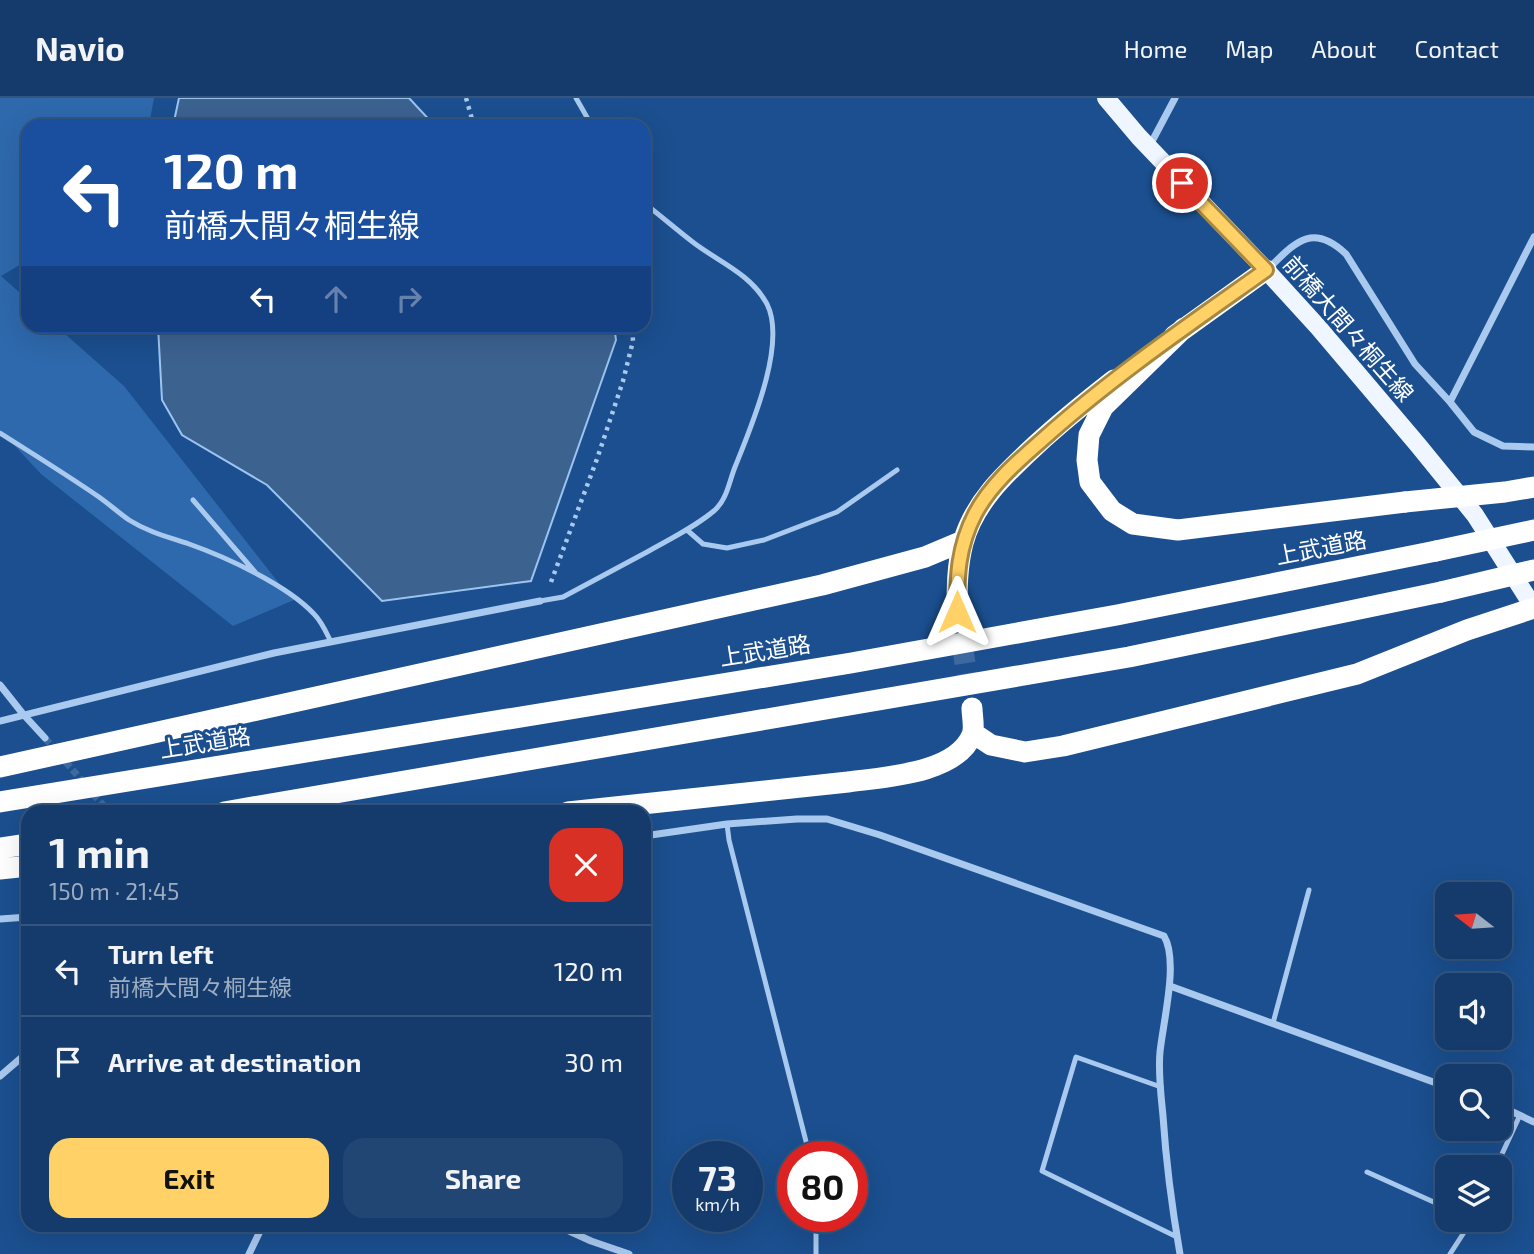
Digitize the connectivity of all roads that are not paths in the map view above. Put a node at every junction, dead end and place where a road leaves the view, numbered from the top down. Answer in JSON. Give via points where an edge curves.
{"nodes":[{"id":1,"x":576,"y":98,"type":"edge"},
{"id":2,"x":1105,"y":98,"type":"edge"},
{"id":3,"x":1175,"y":98,"type":"edge"},
{"id":4,"x":588,"y":119,"type":"edge"},
{"id":5,"x":1149,"y":148,"type":"junction"},
{"id":6,"x":651,"y":209,"type":"edge"},
{"id":7,"x":1534,"y":237,"type":"edge"},
{"id":8,"x":1266,"y":270,"type":"junction"},
{"id":9,"x":1184,"y":328,"type":"junction"},
{"id":10,"x":1450,"y":402,"type":"junction"},
{"id":11,"x":0,"y":433,"type":"edge"},
{"id":12,"x":1534,"y":447,"type":"edge"},
{"id":13,"x":897,"y":470,"type":"dead end"},
{"id":14,"x":1534,"y":487,"type":"edge"},
{"id":15,"x":193,"y":500,"type":"dead end"},
{"id":16,"x":687,"y":530,"type":"junction"},
{"id":17,"x":1534,"y":530,"type":"edge"},
{"id":18,"x":963,"y":541,"type":"junction"},
{"id":19,"x":1534,"y":570,"type":"edge"},
{"id":20,"x":257,"y":575,"type":"junction"},
{"id":21,"x":540,"y":601,"type":"joint"},
{"id":22,"x":1534,"y":608,"type":"edge"},
{"id":23,"x":957,"y":612,"type":"tunnel mouth"},
{"id":24,"x":331,"y":642,"type":"junction"},
{"id":25,"x":0,"y":685,"type":"edge"},
{"id":26,"x":972,"y":708,"type":"tunnel mouth"},
{"id":27,"x":23,"y":714,"type":"junction"},
{"id":28,"x":0,"y":721,"type":"edge"},
{"id":29,"x":973,"y":733,"type":"junction"},
{"id":30,"x":45,"y":738,"type":"tunnel mouth"},
{"id":31,"x":0,"y":766,"type":"edge"},
{"id":32,"x":0,"y":802,"type":"edge"},
{"id":33,"x":265,"y":805,"type":"edge"},
{"id":34,"x":632,"y":805,"type":"edge"},
{"id":35,"x":727,"y":824,"type":"junction"},
{"id":36,"x":651,"y":835,"type":"edge"},
{"id":37,"x":21,"y":845,"type":"edge"},
{"id":38,"x":0,"y":848,"type":"edge"},
{"id":39,"x":21,"y":867,"type":"edge"},
{"id":40,"x":0,"y":869,"type":"edge"},
{"id":41,"x":1310,"y":890,"type":"dead end"},
{"id":42,"x":21,"y":917,"type":"edge"},
{"id":43,"x":0,"y":919,"type":"edge"},
{"id":44,"x":1170,"y":986,"type":"junction"},
{"id":45,"x":1273,"y":1023,"type":"junction"},
{"id":46,"x":21,"y":1058,"type":"edge"},
{"id":47,"x":0,"y":1076,"type":"edge"},
{"id":48,"x":1435,"y":1083,"type":"edge"},
{"id":49,"x":1161,"y":1087,"type":"junction"},
{"id":50,"x":1512,"y":1111,"type":"edge"},
{"id":51,"x":1520,"y":1115,"type":"junction"},
{"id":52,"x":1534,"y":1122,"type":"edge"},
{"id":53,"x":806,"y":1141,"type":"edge"},
{"id":54,"x":1502,"y":1155,"type":"edge"},
{"id":55,"x":1367,"y":1172,"type":"dead end"},
{"id":56,"x":1435,"y":1203,"type":"edge"},
{"id":57,"x":257,"y":1232,"type":"edge"},
{"id":58,"x":571,"y":1232,"type":"edge"},
{"id":59,"x":817,"y":1232,"type":"edge"},
{"id":60,"x":1464,"y":1232,"type":"edge"},
{"id":61,"x":1177,"y":1237,"type":"junction"},
{"id":62,"x":248,"y":1254,"type":"edge"},
{"id":63,"x":629,"y":1254,"type":"edge"},
{"id":64,"x":816,"y":1254,"type":"edge"},
{"id":65,"x":1180,"y":1254,"type":"edge"},
{"id":66,"x":1450,"y":1254,"type":"edge"}],
"edges":[{"from":1,"to":4,"type":"lane"},
{"from":2,"to":5,"type":"main road","name":"前橋大間々桐生線"},
{"from":3,"to":5,"type":"street"},
{"from":5,"to":8,"type":"main road","name":"前橋大間々桐生線"},
{"from":6,"to":16,"type":"lane","via":[[749,279],[767,304],[773,324],[767,375],[724,499]]},
{"from":7,"to":10,"type":"street"},
{"from":8,"to":9,"type":"highway"},
{"from":8,"to":10,"type":"street","via":[[1297,241],[1317,238],[1340,247],[1415,364]]},
{"from":8,"to":22,"type":"main road","name":"前橋大間々桐生線","via":[[1475,515]]},
{"from":9,"to":14,"type":"highway","bridge":true,"via":[[1102,407],[1089,435],[1090,482],[1112,511],[1133,524],[1178,530]]},
{"from":9,"to":18,"type":"highway","via":[[1074,411],[1010,469],[991,489]]},
{"from":10,"to":12,"type":"street","via":[[1474,432],[1488,440],[1503,446]]},
{"from":11,"to":20,"type":"lane","via":[[154,534],[225,558]]},
{"from":13,"to":16,"type":"lane","via":[[837,512],[764,540],[727,548],[704,544]]},
{"from":15,"to":20,"type":"lane"},
{"from":16,"to":21,"type":"lane","via":[[563,597]]},
{"from":17,"to":32,"type":"highway","name":"上武道路","bridge":true,"via":[[1117,615],[851,663]]},
{"from":18,"to":23,"type":"highway"},
{"from":18,"to":31,"type":"highway","via":[[925,557],[822,585]]},
{"from":19,"to":33,"type":"highway","bridge":true,"via":[[1129,657]]},
{"from":20,"to":24,"type":"lane","via":[[312,612]]},
{"from":21,"to":24,"type":"street"},
{"from":22,"to":29,"type":"highway","via":[[1357,674],[1063,746],[1025,752],[991,745]]},
{"from":24,"to":27,"type":"street"},
{"from":25,"to":27,"type":"street"},
{"from":26,"to":29,"type":"highway"},
{"from":27,"to":28,"type":"street"},
{"from":27,"to":30,"type":"street"},
{"from":29,"to":34,"type":"highway","via":[[954,758],[890,777]]},
{"from":35,"to":36,"type":"street"},
{"from":35,"to":44,"type":"street","via":[[827,819],[1164,936],[1169,944]]},
{"from":35,"to":53,"type":"lane"},
{"from":37,"to":38,"type":"highway"},
{"from":39,"to":40,"type":"highway"},
{"from":41,"to":45,"type":"lane"},
{"from":42,"to":43,"type":"street"},
{"from":44,"to":45,"type":"street"},
{"from":44,"to":49,"type":"street","via":[[1160,1054]]},
{"from":45,"to":48,"type":"street"},
{"from":46,"to":47,"type":"street"},
{"from":49,"to":61,"type":"street"},
{"from":49,"to":61,"type":"lane","via":[[1076,1058],[1042,1171]]},
{"from":50,"to":51,"type":"street"},
{"from":51,"to":52,"type":"street"},
{"from":51,"to":54,"type":"lane"},
{"from":55,"to":56,"type":"lane"},
{"from":57,"to":62,"type":"street"},
{"from":58,"to":63,"type":"street"},
{"from":59,"to":64,"type":"lane"},
{"from":60,"to":66,"type":"lane"},
{"from":61,"to":65,"type":"street"}]}
